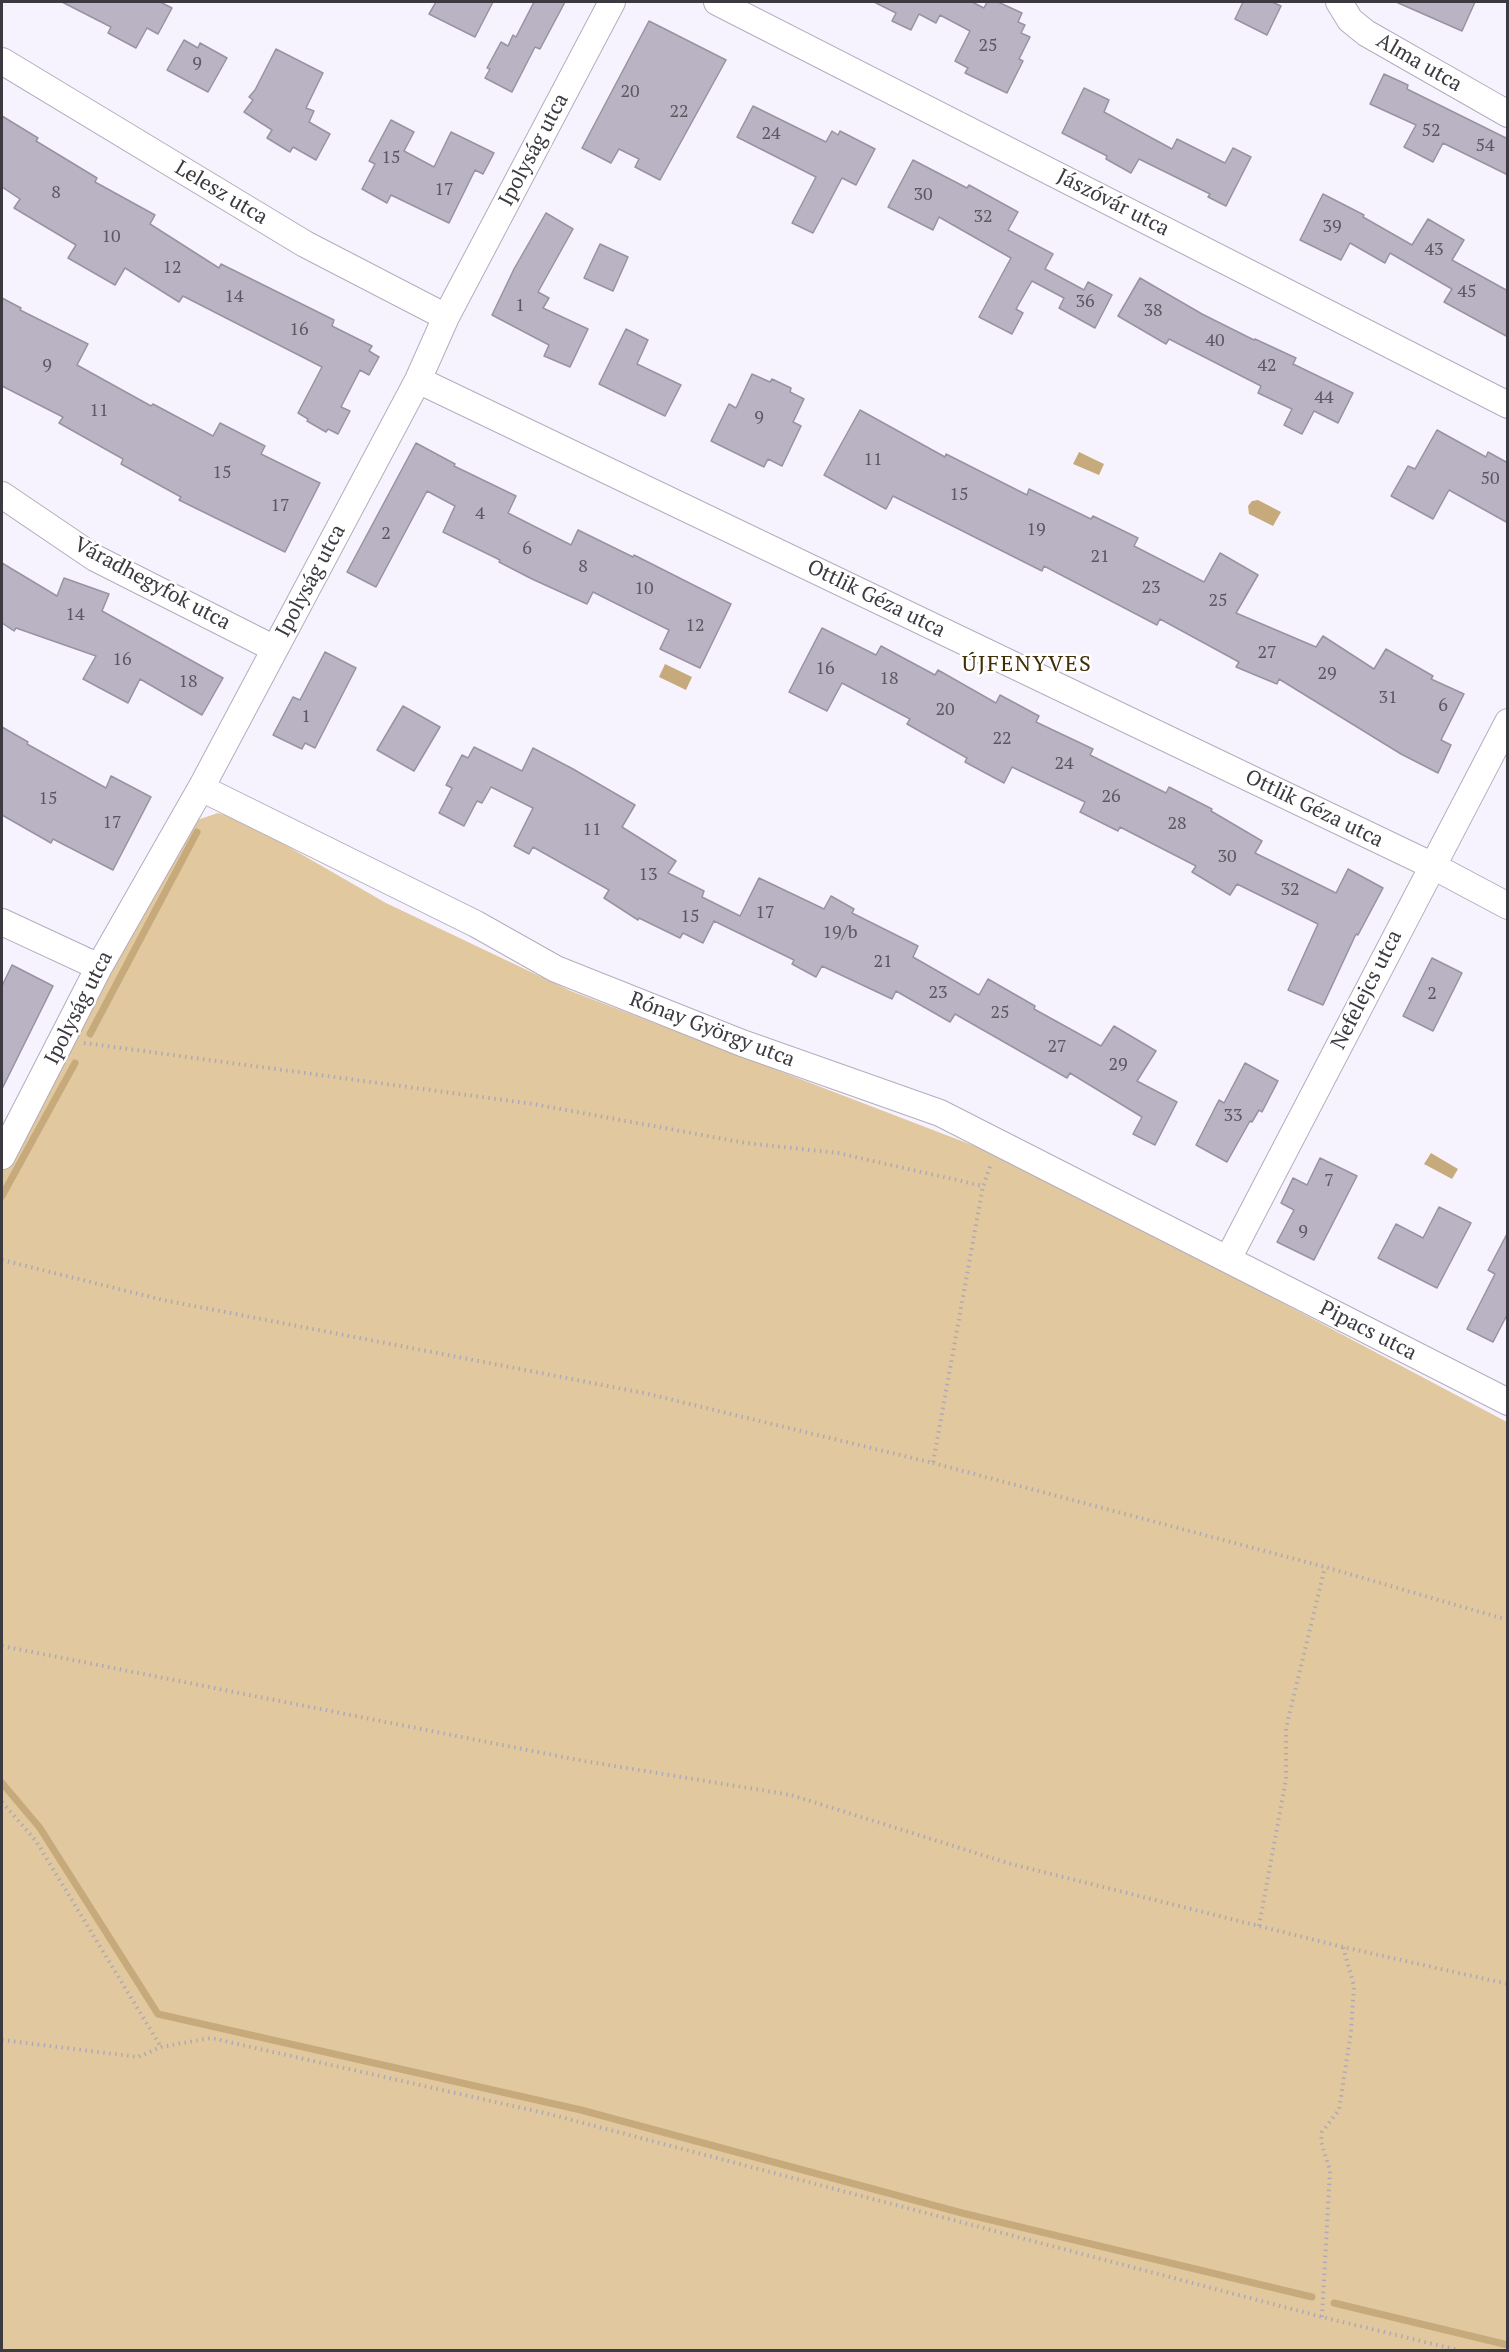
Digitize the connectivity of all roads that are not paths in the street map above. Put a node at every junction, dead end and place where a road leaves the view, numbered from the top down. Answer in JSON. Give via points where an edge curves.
{"nodes":[{"id":1,"x":612,"y":2,"type":"edge"},
{"id":2,"x":717,"y":2,"type":"edge"},
{"id":3,"x":1339,"y":2,"type":"edge"},
{"id":4,"x":2,"y":61,"type":"edge"},
{"id":5,"x":1508,"y":114,"type":"edge"},
{"id":6,"x":446,"y":316,"type":"junction"},
{"id":7,"x":418,"y":380,"type":"junction"},
{"id":8,"x":1508,"y":405,"type":"edge"},
{"id":9,"x":2,"y":495,"type":"edge"},
{"id":10,"x":275,"y":649,"type":"junction"},
{"id":11,"x":1508,"y":722,"type":"edge"},
{"id":12,"x":201,"y":788,"type":"junction"},
{"id":13,"x":1431,"y":865,"type":"junction"},
{"id":14,"x":1508,"y":906,"type":"edge"},
{"id":15,"x":2,"y":922,"type":"edge"},
{"id":16,"x":99,"y":967,"type":"junction"},
{"id":17,"x":2,"y":1156,"type":"edge"},
{"id":18,"x":1228,"y":1259,"type":"junction"},
{"id":19,"x":1508,"y":1402,"type":"edge"}],
"edges":[{"from":1,"to":6,"type":"street","name":"Ipolyság utca"},
{"from":2,"to":8,"type":"street","name":"Jászóvár utca"},
{"from":3,"to":5,"type":"street","name":"Alma utca","via":[[1350,20],[1366,33]]},
{"from":4,"to":6,"type":"street","name":"Lelesz utca","via":[[305,244]]},
{"from":6,"to":7,"type":"street","name":"Ipolyság utca"},
{"from":7,"to":10,"type":"street","name":"Ipolyság utca"},
{"from":7,"to":13,"type":"street","name":"Ottlik Géza utca"},
{"from":9,"to":10,"type":"street","name":"Váradhegyfok utca","via":[[95,558]]},
{"from":10,"to":12,"type":"street","name":"Ipolyság utca"},
{"from":11,"to":13,"type":"street","name":"Nefelejcs utca"},
{"from":12,"to":16,"type":"street","name":"Ipolyság utca"},
{"from":12,"to":18,"type":"street","name":"Rónay György utca","via":[[476,924],[556,969],[732,1039],[940,1113]]},
{"from":13,"to":14,"type":"street","name":"Ottlik Géza utca"},
{"from":13,"to":18,"type":"street","name":"Nefelejcs utca"},
{"from":15,"to":16,"type":"street"},
{"from":16,"to":17,"type":"street","name":"Ipolyság utca"},
{"from":18,"to":19,"type":"street","name":"Pipacs utca"}]}
